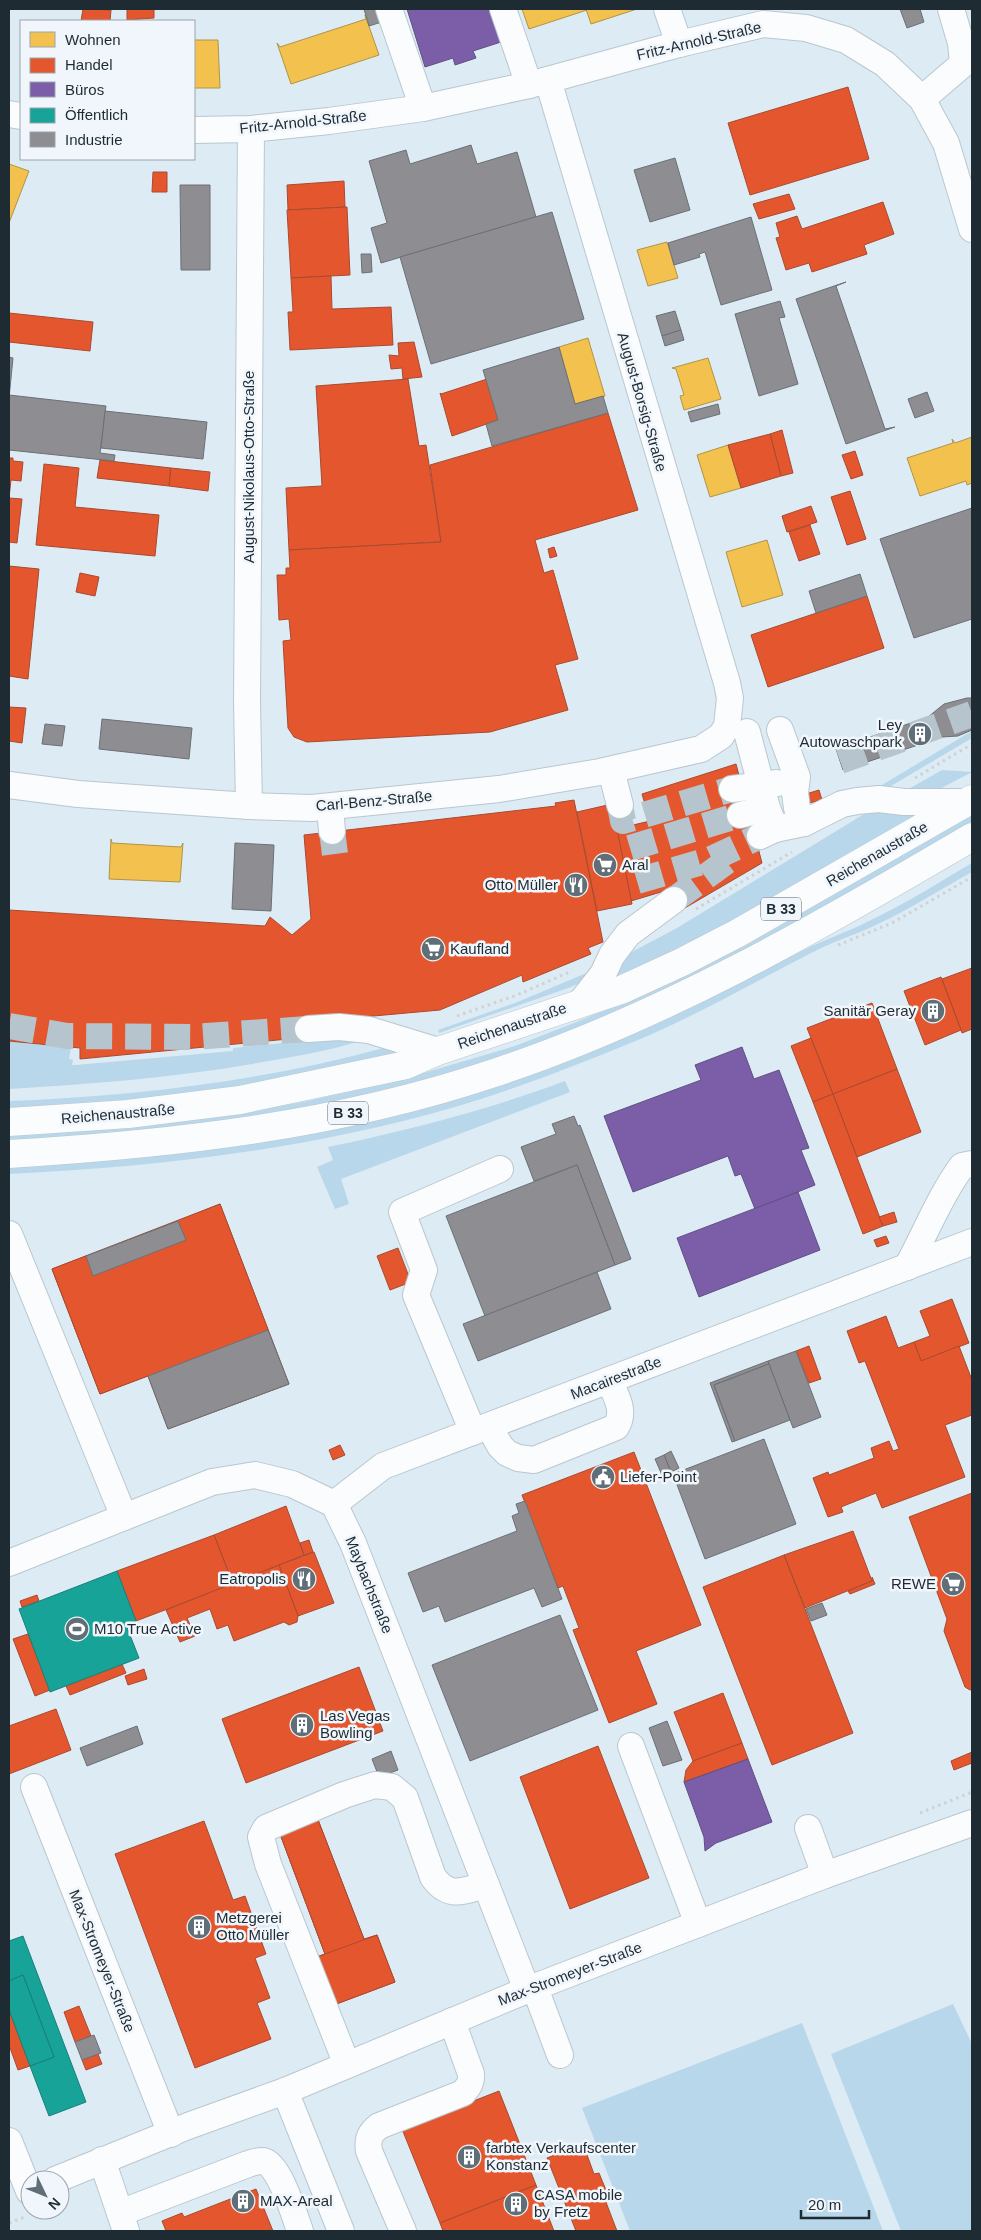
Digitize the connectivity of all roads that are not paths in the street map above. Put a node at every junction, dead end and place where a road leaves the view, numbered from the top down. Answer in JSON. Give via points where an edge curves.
{"nodes":[{"id":1,"x":389,"y":9,"type":"edge"},
{"id":2,"x":502,"y":9,"type":"edge"},
{"id":3,"x":667,"y":9,"type":"edge"},
{"id":4,"x":951,"y":9,"type":"edge"},
{"id":5,"x":679,"y":44,"type":"junction"},
{"id":6,"x":968,"y":62,"type":"edge"},
{"id":7,"x":538,"y":82,"type":"junction"},
{"id":8,"x":922,"y":99,"type":"junction"},
{"id":9,"x":423,"y":108,"type":"junction"},
{"id":10,"x":251,"y":129,"type":"junction"},
{"id":11,"x":195,"y":130,"type":"edge"},
{"id":12,"x":972,"y":229,"type":"edge"},
{"id":13,"x":737,"y":729,"type":"junction"},
{"id":14,"x":780,"y":730,"type":"dead end"},
{"id":15,"x":611,"y":770,"type":"junction"},
{"id":16,"x":797,"y":777,"type":"junction"},
{"id":17,"x":9,"y":785,"type":"edge"},
{"id":18,"x":732,"y":789,"type":"dead end"},
{"id":19,"x":970,"y":800,"type":"edge"},
{"id":20,"x":249,"y":806,"type":"junction"},
{"id":21,"x":620,"y":806,"type":"tunnel mouth"},
{"id":22,"x":740,"y":815,"type":"tunnel mouth"},
{"id":23,"x":766,"y":815,"type":"junction"},
{"id":24,"x":804,"y":823,"type":"junction"},
{"id":25,"x":972,"y":836,"type":"edge"},
{"id":26,"x":681,"y":907,"type":"tunnel mouth"},
{"id":27,"x":581,"y":1002,"type":"junction"},
{"id":28,"x":308,"y":1029,"type":"tunnel mouth"},
{"id":29,"x":438,"y":1051,"type":"junction"},
{"id":30,"x":9,"y":1122,"type":"edge"},
{"id":31,"x":9,"y":1154,"type":"edge"},
{"id":32,"x":972,"y":1164,"type":"edge"},
{"id":33,"x":500,"y":1169,"type":"dead end"},
{"id":34,"x":9,"y":1234,"type":"edge"},
{"id":35,"x":972,"y":1242,"type":"edge"},
{"id":36,"x":907,"y":1267,"type":"junction"},
{"id":37,"x":609,"y":1380,"type":"junction"},
{"id":38,"x":481,"y":1429,"type":"junction"},
{"id":39,"x":334,"y":1504,"type":"junction"},
{"id":40,"x":124,"y":1517,"type":"junction"},
{"id":41,"x":9,"y":1563,"type":"edge"},
{"id":42,"x":631,"y":1746,"type":"dead end"},
{"id":43,"x":34,"y":1788,"type":"dead end"},
{"id":44,"x":972,"y":1823,"type":"edge"},
{"id":45,"x":808,"y":1828,"type":"dead end"},
{"id":46,"x":825,"y":1875,"type":"junction"},
{"id":47,"x":486,"y":1885,"type":"junction"},
{"id":48,"x":698,"y":1924,"type":"junction"},
{"id":49,"x":531,"y":1989,"type":"junction"},
{"id":50,"x":452,"y":2022,"type":"junction"},
{"id":51,"x":560,"y":2055,"type":"dead end"},
{"id":52,"x":347,"y":2065,"type":"junction"},
{"id":53,"x":285,"y":2091,"type":"junction"},
{"id":54,"x":171,"y":2134,"type":"junction"},
{"id":55,"x":9,"y":2141,"type":"edge"},
{"id":56,"x":102,"y":2160,"type":"junction"},
{"id":57,"x":70,"y":2174,"type":"edge"},
{"id":58,"x":20,"y":2186,"type":"edge"},
{"id":59,"x":123,"y":2222,"type":"edge"},
{"id":60,"x":300,"y":2231,"type":"edge"},
{"id":61,"x":340,"y":2231,"type":"edge"},
{"id":62,"x":403,"y":2231,"type":"edge"}],
"edges":[{"from":1,"to":9,"type":"street"},
{"from":2,"to":7,"type":"street"},
{"from":3,"to":5,"type":"street"},
{"from":4,"to":6,"type":"street"},
{"from":5,"to":7,"type":"street","name":"Fritz-Arnold-Straße"},
{"from":5,"to":8,"type":"street","name":"Fritz-Arnold-Straße","via":[[763,24],[806,28],[846,40],[885,64]]},
{"from":6,"to":8,"type":"street"},
{"from":7,"to":9,"type":"street","name":"Fritz-Arnold-Straße"},
{"from":7,"to":13,"type":"street","name":"August-Borsig-Straße","via":[[727,683]]},
{"from":8,"to":12,"type":"street","name":"Fritz-Arnold-Straße","via":[[946,143]]},
{"from":9,"to":10,"type":"street","name":"Fritz-Arnold-Straße"},
{"from":10,"to":11,"type":"street","name":"Fritz-Arnold-Straße"},
{"from":10,"to":20,"type":"street","name":"August-Nikolaus-Otto-Straße"},
{"from":13,"to":15,"type":"street","name":"Carl-Benz-Straße","via":[[701,749]]},
{"from":13,"to":23,"type":"street"},
{"from":14,"to":16,"type":"street"},
{"from":15,"to":20,"type":"street","name":"Carl-Benz-Straße","via":[[331,819]]},
{"from":15,"to":21,"type":"street"},
{"from":16,"to":23,"type":"street","via":[[775,784]]},
{"from":16,"to":24,"type":"street","via":[[795,793]]},
{"from":17,"to":20,"type":"street","name":"Carl-Benz-Straße","via":[[78,794]]},
{"from":18,"to":23,"type":"street"},
{"from":19,"to":24,"type":"street","via":[[904,802],[879,799],[842,804]]},
{"from":19,"to":27,"type":"main road","name":"Reichenaustraße","number":"B 33","via":[[738,933],[622,990]]},
{"from":22,"to":23,"type":"street"},
{"from":23,"to":24,"type":"street"},
{"from":25,"to":31,"type":"main road","number":"B 33","via":[[841,914],[744,966],[568,1046],[491,1074],[403,1100],[237,1134],[112,1148]]},
{"from":26,"to":27,"type":"street","via":[[644,908],[612,954],[603,974]]},
{"from":27,"to":29,"type":"main road","name":"Reichenaustraße","number":"B 33"},
{"from":28,"to":29,"type":"street","via":[[339,1027],[369,1030]]},
{"from":29,"to":30,"type":"main road","name":"Reichenaustraße","number":"B 33","via":[[406,1065],[240,1100],[128,1114]]},
{"from":32,"to":36,"type":"street","via":[[962,1166],[949,1183]]},
{"from":33,"to":38,"type":"street","via":[[402,1212],[424,1270],[416,1295]]},
{"from":34,"to":40,"type":"street"},
{"from":35,"to":36,"type":"street","name":"Macairestraße"},
{"from":36,"to":37,"type":"street","name":"Macairestraße"},
{"from":37,"to":38,"type":"street","name":"Macairestraße"},
{"from":37,"to":38,"type":"street","via":[[620,1406],[620,1420],[616,1427],[543,1457],[534,1460],[518,1458],[507,1453]]},
{"from":38,"to":39,"type":"street","name":"Macairestraße","via":[[383,1466]]},
{"from":39,"to":40,"type":"street","via":[[292,1484],[255,1475],[212,1482]]},
{"from":39,"to":47,"type":"street","name":"Maybachstraße","via":[[353,1543]]},
{"from":40,"to":41,"type":"street"},
{"from":42,"to":48,"type":"street"},
{"from":43,"to":54,"type":"street","name":"Max-Stromeyer-Straße"},
{"from":44,"to":46,"type":"street","name":"Max-Stromeyer-Straße"},
{"from":45,"to":46,"type":"street"},
{"from":46,"to":48,"type":"street","name":"Max-Stromeyer-Straße"},
{"from":47,"to":49,"type":"street","name":"Maybachstraße"},
{"from":47,"to":52,"type":"street","via":[[454,1893],[441,1888],[432,1877],[404,1798],[392,1787],[375,1785],[344,1795],[266,1828],[261,1837],[268,1864]]},
{"from":48,"to":49,"type":"street","name":"Max-Stromeyer-Straße"},
{"from":49,"to":50,"type":"street","name":"Max-Stromeyer-Straße"},
{"from":49,"to":51,"type":"street","name":"Maybachstraße"},
{"from":50,"to":52,"type":"street","name":"Max-Stromeyer-Straße"},
{"from":50,"to":62,"type":"street","via":[[471,2074],[468,2088],[463,2093],[379,2126],[367,2142]]},
{"from":52,"to":53,"type":"street","name":"Max-Stromeyer-Straße"},
{"from":53,"to":54,"type":"street","name":"Max-Stromeyer-Straße"},
{"from":53,"to":61,"type":"street"},
{"from":54,"to":56,"type":"street","name":"Max-Stromeyer-Straße"},
{"from":55,"to":58,"type":"street"},
{"from":56,"to":57,"type":"street","name":"Max-Stromeyer-Straße"},
{"from":56,"to":59,"type":"street"},
{"from":59,"to":60,"type":"street","via":[[248,2164],[263,2161],[272,2165],[278,2176]]}]}
